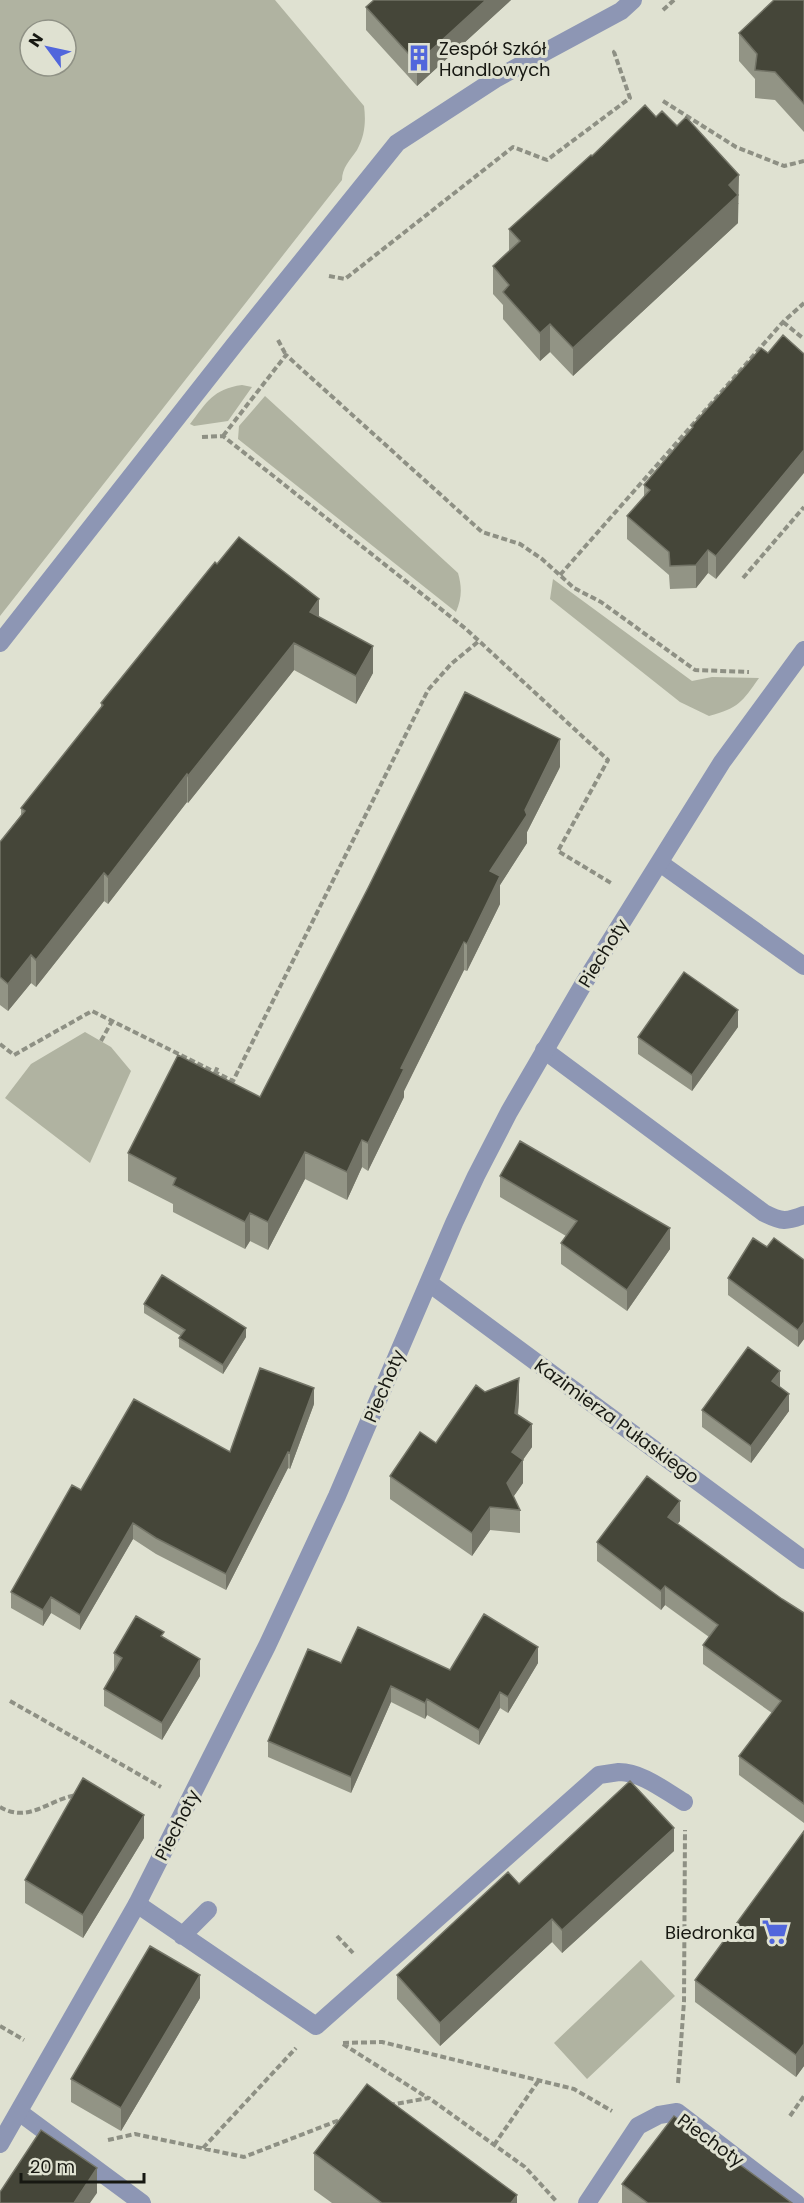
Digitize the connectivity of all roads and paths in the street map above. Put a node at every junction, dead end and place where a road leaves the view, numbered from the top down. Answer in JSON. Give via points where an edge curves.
{"nodes":[{"id":1,"x":633,"y":0,"type":"edge"},
{"id":2,"x":674,"y":0,"type":"edge"},
{"id":3,"x":657,"y":15,"type":"dead end"},
{"id":4,"x":623,"y":45,"type":"dead end"},
{"id":5,"x":663,"y":102,"type":"dead end"},
{"id":6,"x":804,"y":161,"type":"edge"},
{"id":7,"x":321,"y":274,"type":"dead end"},
{"id":8,"x":804,"y":303,"type":"edge"},
{"id":9,"x":783,"y":322,"type":"junction"},
{"id":10,"x":277,"y":336,"type":"dead end"},
{"id":11,"x":804,"y":339,"type":"edge"},
{"id":12,"x":286,"y":355,"type":"junction"},
{"id":13,"x":170,"y":427,"type":"junction"},
{"id":14,"x":223,"y":436,"type":"junction"},
{"id":15,"x":804,"y":507,"type":"edge"},
{"id":16,"x":560,"y":575,"type":"junction"},
{"id":17,"x":743,"y":578,"type":"dead end"},
{"id":18,"x":479,"y":641,"type":"junction"},
{"id":19,"x":0,"y":643,"type":"edge"},
{"id":20,"x":804,"y":650,"type":"edge"},
{"id":21,"x":787,"y":673,"type":"junction"},
{"id":22,"x":660,"y":863,"type":"junction"},
{"id":23,"x":613,"y":884,"type":"dead end"},
{"id":24,"x":804,"y":966,"type":"edge"},
{"id":25,"x":112,"y":1021,"type":"junction"},
{"id":26,"x":101,"y":1041,"type":"dead end"},
{"id":27,"x":0,"y":1044,"type":"edge"},
{"id":28,"x":544,"y":1050,"type":"junction"},
{"id":29,"x":218,"y":1066,"type":"dead end"},
{"id":30,"x":214,"y":1072,"type":"junction"},
{"id":31,"x":804,"y":1215,"type":"edge"},
{"id":32,"x":429,"y":1283,"type":"junction"},
{"id":33,"x":804,"y":1560,"type":"edge"},
{"id":34,"x":10,"y":1701,"type":"dead end"},
{"id":35,"x":86,"y":1794,"type":"edge"},
{"id":36,"x":188,"y":1802,"type":"junction"},
{"id":37,"x":684,"y":1802,"type":"joint"},
{"id":38,"x":0,"y":1807,"type":"edge"},
{"id":39,"x":137,"y":1904,"type":"junction"},
{"id":40,"x":208,"y":1910,"type":"dead end"},
{"id":41,"x":182,"y":1936,"type":"junction"},
{"id":42,"x":316,"y":2026,"type":"junction"},
{"id":43,"x":342,"y":2043,"type":"dead end"},
{"id":44,"x":366,"y":2058,"type":"dead end"},
{"id":45,"x":539,"y":2080,"type":"junction"},
{"id":46,"x":804,"y":2096,"type":"edge"},
{"id":47,"x":429,"y":2098,"type":"junction"},
{"id":48,"x":385,"y":2106,"type":"edge"},
{"id":49,"x":19,"y":2112,"type":"junction"},
{"id":50,"x":677,"y":2112,"type":"junction"},
{"id":51,"x":352,"y":2115,"type":"edge"},
{"id":52,"x":790,"y":2116,"type":"dead end"},
{"id":53,"x":638,"y":2126,"type":"junction"},
{"id":54,"x":0,"y":2144,"type":"edge"},
{"id":55,"x":494,"y":2145,"type":"junction"},
{"id":56,"x":203,"y":2148,"type":"junction"},
{"id":57,"x":70,"y":2150,"type":"junction"},
{"id":58,"x":142,"y":2203,"type":"edge"},
{"id":59,"x":558,"y":2203,"type":"edge"},
{"id":60,"x":587,"y":2203,"type":"edge"},
{"id":61,"x":796,"y":2203,"type":"edge"}],
"edges":[{"from":1,"to":13,"type":"street","via":[[621,11],[497,78],[397,143]]},
{"from":2,"to":3,"type":"path"},
{"from":4,"to":7,"type":"path","via":[[614,52],[630,98],[547,160],[513,147],[345,279]]},
{"from":5,"to":6,"type":"path","via":[[736,147],[784,166]]},
{"from":8,"to":9,"type":"path"},
{"from":9,"to":11,"type":"path"},
{"from":9,"to":16,"type":"path"},
{"from":10,"to":12,"type":"path"},
{"from":12,"to":14,"type":"path"},
{"from":12,"to":16,"type":"path","via":[[482,532],[520,544]]},
{"from":13,"to":14,"type":"path","via":[[184,438]]},
{"from":13,"to":19,"type":"street"},
{"from":14,"to":18,"type":"path"},
{"from":15,"to":17,"type":"path"},
{"from":16,"to":21,"type":"path","via":[[695,670]]},
{"from":18,"to":23,"type":"path","via":[[609,760],[558,851]]},
{"from":18,"to":30,"type":"path","via":[[428,690],[232,1081]]},
{"from":20,"to":21,"type":"street","name":"Piechoty"},
{"from":21,"to":22,"type":"street","name":"Piechoty","via":[[722,762]]},
{"from":22,"to":24,"type":"street"},
{"from":22,"to":28,"type":"street","name":"Piechoty"},
{"from":25,"to":26,"type":"path"},
{"from":25,"to":27,"type":"path","via":[[92,1011],[14,1055]]},
{"from":25,"to":30,"type":"path"},
{"from":28,"to":31,"type":"street","via":[[765,1213],[780,1221]]},
{"from":28,"to":32,"type":"street","name":"Piechoty","via":[[476,1176]]},
{"from":29,"to":30,"type":"path"},
{"from":32,"to":33,"type":"street","name":"Kazimierza Pułaskiego"},
{"from":32,"to":36,"type":"street","name":"Piechoty","via":[[337,1496]]},
{"from":34,"to":36,"type":"path"},
{"from":35,"to":38,"type":"path","via":[[69,1796],[27,1813]]},
{"from":36,"to":39,"type":"street","name":"Piechoty"},
{"from":37,"to":42,"type":"street","via":[[635,1776],[620,1772],[600,1775]]},
{"from":37,"to":50,"type":"path","via":[[684,2002]]},
{"from":39,"to":41,"type":"street"},
{"from":39,"to":49,"type":"street","name":"Piechoty"},
{"from":40,"to":41,"type":"street"},
{"from":41,"to":42,"type":"street"},
{"from":42,"to":56,"type":"path"},
{"from":43,"to":45,"type":"path","via":[[382,2042]]},
{"from":44,"to":47,"type":"path"},
{"from":45,"to":53,"type":"path","via":[[574,2088]]},
{"from":45,"to":55,"type":"path"},
{"from":46,"to":52,"type":"path"},
{"from":47,"to":48,"type":"path"},
{"from":47,"to":55,"type":"path"},
{"from":49,"to":54,"type":"street","name":"Piechoty"},
{"from":49,"to":57,"type":"street"},
{"from":50,"to":53,"type":"street","name":"Piechoty","via":[[659,2115]]},
{"from":50,"to":61,"type":"street","name":"Piechoty"},
{"from":51,"to":56,"type":"path","via":[[244,2157]]},
{"from":53,"to":60,"type":"street"},
{"from":55,"to":59,"type":"path","via":[[525,2167]]},
{"from":56,"to":57,"type":"path","via":[[135,2133]]},
{"from":57,"to":58,"type":"street"}]}
